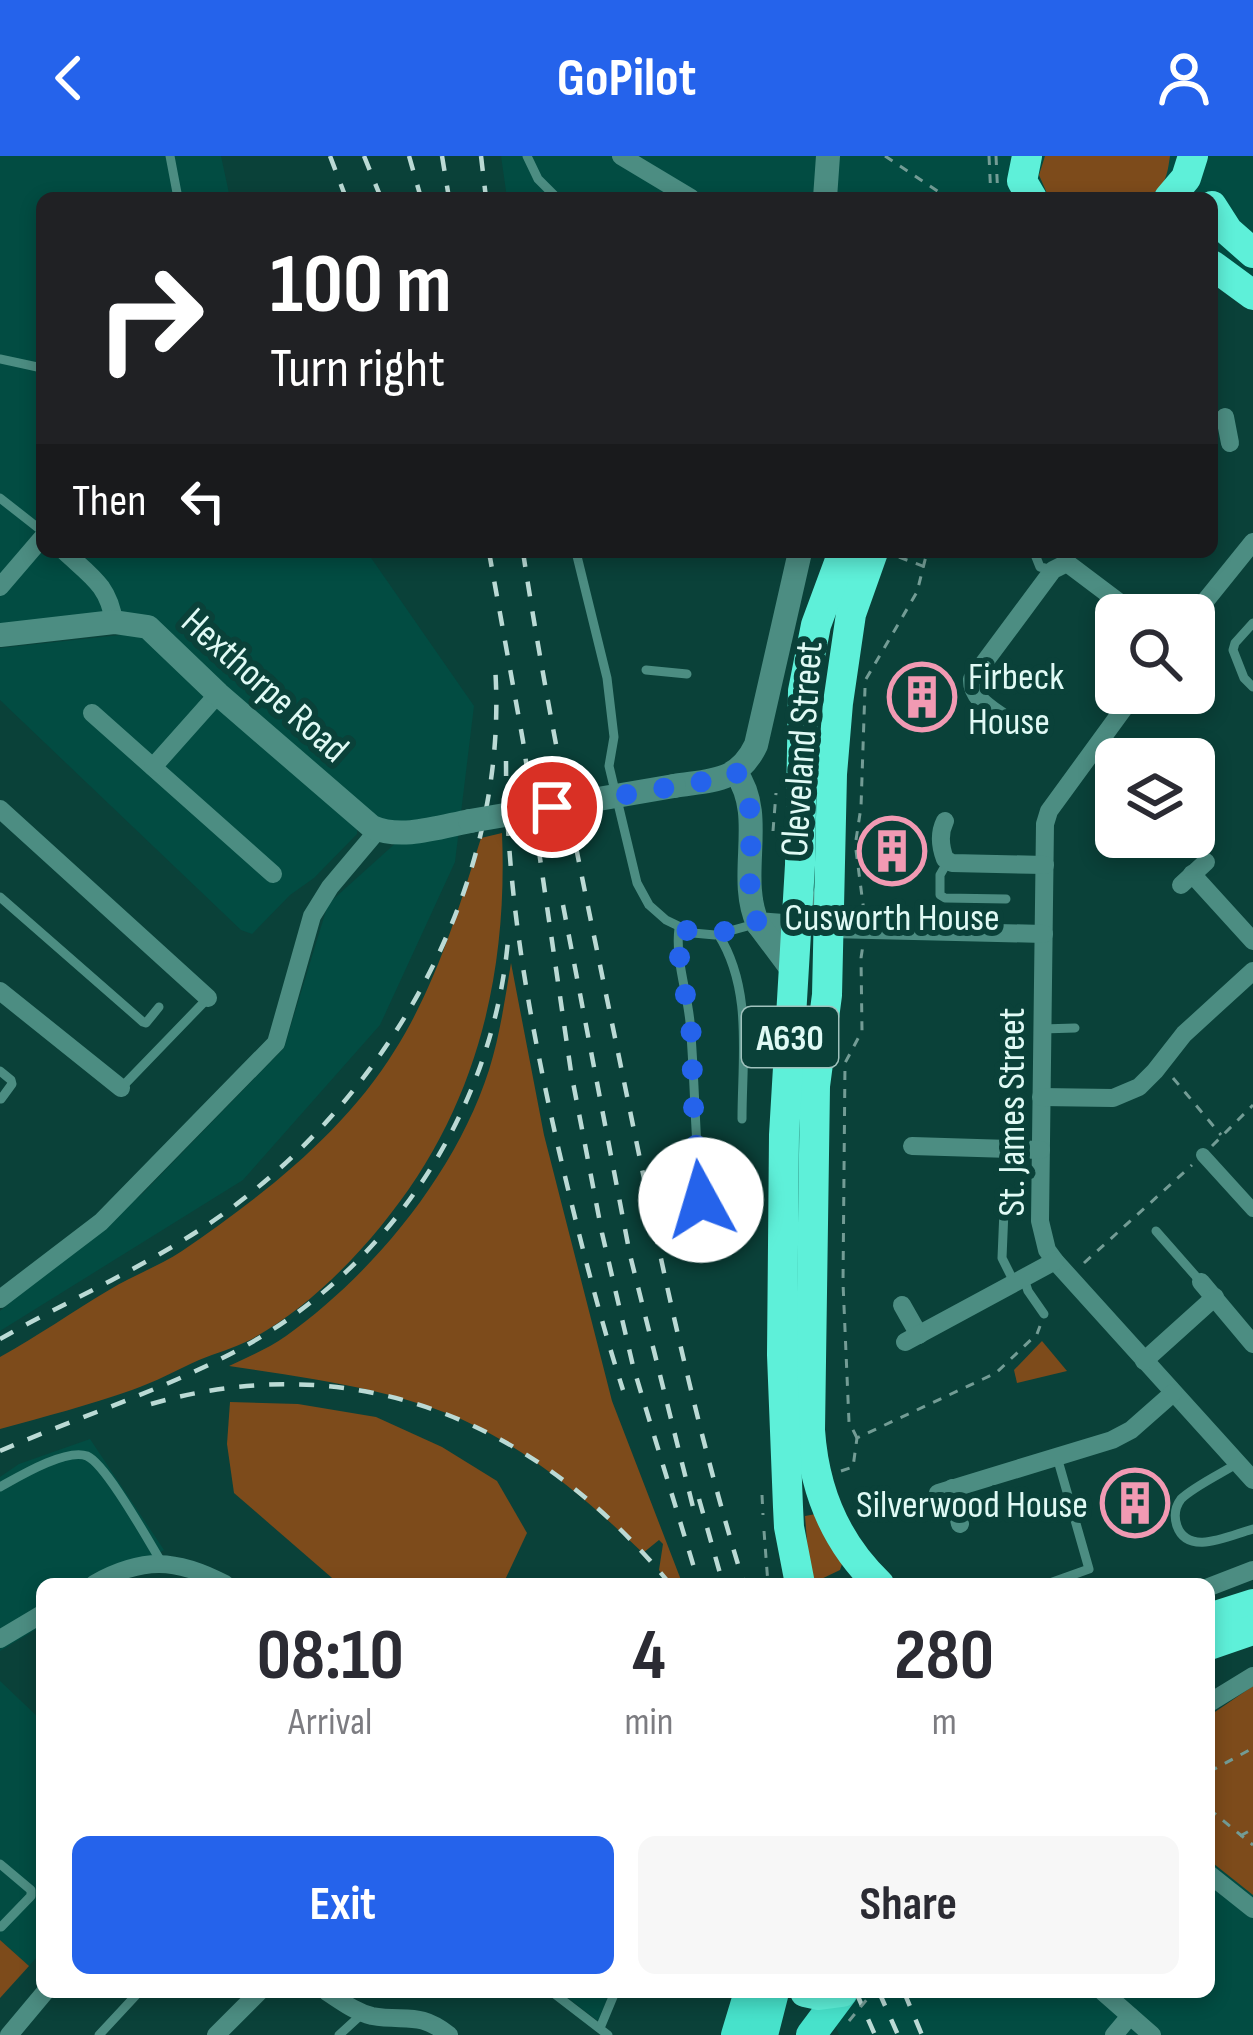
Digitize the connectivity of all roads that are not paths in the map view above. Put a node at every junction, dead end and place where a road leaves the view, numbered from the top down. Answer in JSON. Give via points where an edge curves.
{"nodes":[{"id":1,"x":170,"y":156,"type":"edge"},
{"id":2,"x":527,"y":156,"type":"edge"},
{"id":3,"x":621,"y":156,"type":"edge"},
{"id":4,"x":828,"y":156,"type":"edge"},
{"id":5,"x":1193,"y":156,"type":"edge"},
{"id":6,"x":177,"y":192,"type":"edge"},
{"id":7,"x":551,"y":192,"type":"edge"},
{"id":8,"x":681,"y":192,"type":"edge"},
{"id":9,"x":825,"y":192,"type":"edge"},
{"id":10,"x":1174,"y":192,"type":"edge"},
{"id":11,"x":1206,"y":192,"type":"edge"},
{"id":12,"x":1218,"y":211,"type":"edge"},
{"id":13,"x":1247,"y":242,"type":"edge"},
{"id":14,"x":1218,"y":270,"type":"edge"},
{"id":15,"x":1253,"y":296,"type":"edge"},
{"id":16,"x":0,"y":358,"type":"edge"},
{"id":17,"x":36,"y":367,"type":"edge"},
{"id":18,"x":1224,"y":417,"type":"edge"},
{"id":19,"x":1230,"y":442,"type":"dead end"},
{"id":20,"x":0,"y":497,"type":"edge"},
{"id":21,"x":36,"y":530,"type":"edge"},
{"id":22,"x":36,"y":542,"type":"edge"},
{"id":23,"x":1253,"y":542,"type":"edge"},
{"id":24,"x":72,"y":558,"type":"edge"},
{"id":25,"x":577,"y":558,"type":"edge"},
{"id":26,"x":799,"y":558,"type":"edge"},
{"id":27,"x":841,"y":558,"type":"edge"},
{"id":28,"x":884,"y":558,"type":"edge"},
{"id":29,"x":1036,"y":558,"type":"edge"},
{"id":30,"x":1061,"y":562,"type":"edge"},
{"id":31,"x":0,"y":587,"type":"edge"},
{"id":32,"x":1106,"y":594,"type":"edge"},
{"id":33,"x":1211,"y":594,"type":"edge"},
{"id":34,"x":114,"y":622,"type":"junction"},
{"id":35,"x":1253,"y":623,"type":"edge"},
{"id":36,"x":0,"y":634,"type":"edge"},
{"id":37,"x":646,"y":670,"type":"dead end"},
{"id":38,"x":687,"y":674,"type":"dead end"},
{"id":39,"x":1253,"y":687,"type":"edge"},
{"id":40,"x":218,"y":694,"type":"junction"},
{"id":41,"x":92,"y":712,"type":"dead end"},
{"id":42,"x":1120,"y":714,"type":"edge"},
{"id":43,"x":1009,"y":722,"type":"dead end"},
{"id":44,"x":153,"y":766,"type":"junction"},
{"id":45,"x":736,"y":772,"type":"junction"},
{"id":46,"x":0,"y":809,"type":"edge"},
{"id":47,"x":944,"y":821,"type":"dead end"},
{"id":48,"x":378,"y":830,"type":"junction"},
{"id":49,"x":948,"y":861,"type":"junction"},
{"id":50,"x":1046,"y":865,"type":"junction"},
{"id":51,"x":273,"y":874,"type":"dead end"},
{"id":52,"x":1193,"y":874,"type":"dead end"},
{"id":53,"x":829,"y":884,"type":"junction"},
{"id":54,"x":0,"y":897,"type":"edge"},
{"id":55,"x":1006,"y":899,"type":"dead end"},
{"id":56,"x":758,"y":924,"type":"junction"},
{"id":57,"x":796,"y":926,"type":"junction"},
{"id":58,"x":679,"y":928,"type":"junction"},
{"id":59,"x":830,"y":929,"type":"junction"},
{"id":60,"x":718,"y":934,"type":"junction"},
{"id":61,"x":1044,"y":934,"type":"junction"},
{"id":62,"x":1253,"y":941,"type":"edge"},
{"id":63,"x":1253,"y":971,"type":"edge"},
{"id":64,"x":794,"y":972,"type":"junction"},
{"id":65,"x":0,"y":991,"type":"edge"},
{"id":66,"x":208,"y":998,"type":"joint"},
{"id":67,"x":159,"y":1007,"type":"dead end"},
{"id":68,"x":1075,"y":1028,"type":"dead end"},
{"id":69,"x":1042,"y":1029,"type":"junction"},
{"id":70,"x":0,"y":1071,"type":"edge"},
{"id":71,"x":121,"y":1088,"type":"joint"},
{"id":72,"x":1041,"y":1097,"type":"junction"},
{"id":73,"x":1,"y":1099,"type":"edge"},
{"id":74,"x":742,"y":1119,"type":"dead end"},
{"id":75,"x":912,"y":1146,"type":"dead end"},
{"id":76,"x":1041,"y":1150,"type":"junction"},
{"id":77,"x":1203,"y":1155,"type":"road end"},
{"id":78,"x":701,"y":1200,"type":"dead end"},
{"id":79,"x":1004,"y":1210,"type":"dead end"},
{"id":80,"x":1253,"y":1210,"type":"edge"},
{"id":81,"x":1156,"y":1231,"type":"dead end"},
{"id":82,"x":1062,"y":1269,"type":"junction"},
{"id":83,"x":1019,"y":1282,"type":"junction"},
{"id":84,"x":1208,"y":1289,"type":"junction"},
{"id":85,"x":0,"y":1299,"type":"edge"},
{"id":86,"x":902,"y":1305,"type":"dead end"},
{"id":87,"x":1044,"y":1314,"type":"road end"},
{"id":88,"x":1253,"y":1344,"type":"edge"},
{"id":89,"x":1144,"y":1361,"type":"junction"},
{"id":90,"x":1173,"y":1393,"type":"junction"},
{"id":91,"x":1057,"y":1457,"type":"junction"},
{"id":92,"x":1238,"y":1463,"type":"junction"},
{"id":93,"x":1253,"y":1480,"type":"edge"},
{"id":94,"x":0,"y":1487,"type":"edge"},
{"id":95,"x":960,"y":1524,"type":"dead end"},
{"id":96,"x":788,"y":1528,"type":"junction"},
{"id":97,"x":1253,"y":1529,"type":"edge"},
{"id":98,"x":162,"y":1563,"type":"junction"},
{"id":99,"x":1253,"y":1570,"type":"edge"},
{"id":100,"x":105,"y":1578,"type":"edge"},
{"id":101,"x":212,"y":1578,"type":"edge"},
{"id":102,"x":789,"y":1578,"type":"edge"},
{"id":103,"x":799,"y":1578,"type":"edge"},
{"id":104,"x":873,"y":1578,"type":"edge"},
{"id":105,"x":1067,"y":1578,"type":"edge"},
{"id":106,"x":1253,"y":1584,"type":"edge"},
{"id":107,"x":1215,"y":1585,"type":"edge"},
{"id":108,"x":1215,"y":1595,"type":"edge"},
{"id":109,"x":1253,"y":1604,"type":"edge"},
{"id":110,"x":1215,"y":1616,"type":"edge"},
{"id":111,"x":36,"y":1618,"type":"edge"},
{"id":112,"x":1253,"y":1630,"type":"edge"},
{"id":113,"x":0,"y":1639,"type":"edge"},
{"id":114,"x":1215,"y":1643,"type":"edge"},
{"id":115,"x":1253,"y":1676,"type":"edge"},
{"id":116,"x":1215,"y":1699,"type":"edge"},
{"id":117,"x":0,"y":1864,"type":"edge"},
{"id":118,"x":1215,"y":1879,"type":"edge"},
{"id":119,"x":1253,"y":1909,"type":"edge"},
{"id":120,"x":1,"y":1927,"type":"edge"},
{"id":121,"x":41,"y":1998,"type":"edge"},
{"id":122,"x":134,"y":1998,"type":"edge"},
{"id":123,"x":253,"y":1998,"type":"edge"},
{"id":124,"x":337,"y":1998,"type":"edge"},
{"id":125,"x":560,"y":1998,"type":"edge"},
{"id":126,"x":613,"y":1998,"type":"edge"},
{"id":127,"x":747,"y":1998,"type":"edge"},
{"id":128,"x":772,"y":1998,"type":"edge"},
{"id":129,"x":1109,"y":1998,"type":"edge"},
{"id":130,"x":845,"y":2002,"type":"edge"},
{"id":131,"x":363,"y":2013,"type":"junction"},
{"id":132,"x":1130,"y":2016,"type":"junction"},
{"id":133,"x":604,"y":2032,"type":"edge"},
{"id":134,"x":9,"y":2035,"type":"edge"},
{"id":135,"x":99,"y":2035,"type":"edge"},
{"id":136,"x":216,"y":2035,"type":"edge"},
{"id":137,"x":339,"y":2035,"type":"edge"},
{"id":138,"x":449,"y":2035,"type":"edge"},
{"id":139,"x":736,"y":2035,"type":"edge"},
{"id":140,"x":763,"y":2035,"type":"edge"},
{"id":141,"x":811,"y":2035,"type":"edge"},
{"id":142,"x":1114,"y":2035,"type":"edge"},
{"id":143,"x":1152,"y":2035,"type":"edge"}],
"edges":[{"from":1,"to":6,"type":"lane"},
{"from":2,"to":7,"type":"lane"},
{"from":3,"to":8,"type":"street"},
{"from":4,"to":9,"type":"street"},
{"from":5,"to":10,"type":"highway"},
{"from":5,"to":11,"type":"highway"},
{"from":12,"to":13,"type":"highway"},
{"from":14,"to":15,"type":"highway"},
{"from":16,"to":17,"type":"lane"},
{"from":18,"to":19,"type":"street"},
{"from":20,"to":21,"type":"lane"},
{"from":22,"to":31,"type":"street"},
{"from":23,"to":33,"type":"street"},
{"from":24,"to":34,"type":"street","via":[[104,588]]},
{"from":25,"to":58,"type":"lane","via":[[607,678],[609,766],[629,857],[649,905]]},
{"from":26,"to":45,"type":"street","via":[[756,745]]},
{"from":27,"to":57,"type":"highway","name":"Cleveland Street","number":"A630","via":[[803,691]]},
{"from":28,"to":53,"type":"highway","name":"Cleveland Street","number":"A630","via":[[856,593],[851,614]]},
{"from":29,"to":30,"type":"lane","via":[[1040,567]]},
{"from":30,"to":32,"type":"street"},
{"from":30,"to":43,"type":"street","via":[[972,680],[977,698]]},
{"from":34,"to":36,"type":"street","name":"Hexthorpe Road"},
{"from":34,"to":40,"type":"street","name":"Hexthorpe Road","via":[[148,627]]},
{"from":35,"to":39,"type":"lane","via":[[1233,650]]},
{"from":37,"to":38,"type":"lane"},
{"from":40,"to":44,"type":"street"},
{"from":40,"to":48,"type":"street","name":"Hexthorpe Road"},
{"from":41,"to":44,"type":"street"},
{"from":42,"to":50,"type":"street","name":"St. James Street","via":[[1048,811]]},
{"from":44,"to":51,"type":"street"},
{"from":45,"to":48,"type":"street","bridge":true,"via":[[407,832]]},
{"from":45,"to":56,"type":"street","via":[[749,803]]},
{"from":46,"to":66,"type":"street"},
{"from":47,"to":49,"type":"street"},
{"from":48,"to":85,"type":"street","via":[[312,916],[276,1043],[101,1222]]},
{"from":49,"to":50,"type":"street"},
{"from":49,"to":55,"type":"lane","via":[[940,895]]},
{"from":50,"to":61,"type":"street","name":"St. James Street"},
{"from":52,"to":62,"type":"street"},
{"from":53,"to":57,"type":"street","via":[[815,920]]},
{"from":53,"to":59,"type":"highway","name":"Cleveland Street","number":"A630"},
{"from":54,"to":67,"type":"lane","via":[[143,1022]]},
{"from":56,"to":57,"type":"street"},
{"from":56,"to":60,"type":"lane"},
{"from":56,"to":64,"type":"street"},
{"from":57,"to":64,"type":"highway","name":"Cleveland Street","number":"A630"},
{"from":58,"to":60,"type":"lane"},
{"from":58,"to":78,"type":"lane"},
{"from":59,"to":61,"type":"street"},
{"from":59,"to":104,"type":"highway","name":"Cleveland Street","number":"A630","via":[[815,1086],[811,1454],[829,1517]]},
{"from":60,"to":74,"type":"lane","via":[[744,1008]]},
{"from":61,"to":69,"type":"street","name":"St. James Street"},
{"from":63,"to":72,"type":"street","via":[[1139,1087],[1113,1098]]},
{"from":64,"to":96,"type":"highway","name":"Cleveland Street","number":"A630","via":[[782,1249]]},
{"from":65,"to":71,"type":"street"},
{"from":66,"to":71,"type":"lane"},
{"from":68,"to":69,"type":"lane"},
{"from":69,"to":72,"type":"street","name":"St. James Street"},
{"from":70,"to":73,"type":"lane","via":[[12,1084]]},
{"from":72,"to":76,"type":"street","name":"St. James Street"},
{"from":75,"to":76,"type":"street"},
{"from":76,"to":82,"type":"street","name":"St. James Street","via":[[1040,1221]]},
{"from":77,"to":80,"type":"street"},
{"from":79,"to":83,"type":"lane","via":[[1003,1258]]},
{"from":81,"to":84,"type":"lane"},
{"from":82,"to":83,"type":"street"},
{"from":82,"to":89,"type":"street","name":"St. James Street"},
{"from":83,"to":86,"type":"street","via":[[912,1338]]},
{"from":83,"to":87,"type":"lane"},
{"from":84,"to":88,"type":"street"},
{"from":84,"to":89,"type":"street"},
{"from":89,"to":90,"type":"street","name":"St. James Street"},
{"from":90,"to":91,"type":"street","via":[[1131,1430]]},
{"from":90,"to":92,"type":"street","name":"St. James Street"},
{"from":91,"to":95,"type":"street","via":[[945,1490]]},
{"from":91,"to":105,"type":"lane","via":[[1089,1569]]},
{"from":92,"to":93,"type":"street","name":"St. James Street"},
{"from":92,"to":97,"type":"lane","via":[[1182,1498],[1176,1524],[1196,1544]]},
{"from":94,"to":98,"type":"lane","via":[[62,1457],[85,1455]]},
{"from":96,"to":102,"type":"main road","name":"Cleveland Street","number":"A630"},
{"from":96,"to":103,"type":"highway","name":"Cleveland Street","number":"A630"},
{"from":98,"to":100,"type":"street"},
{"from":98,"to":101,"type":"street"},
{"from":99,"to":107,"type":"street"},
{"from":106,"to":108,"type":"highway"},
{"from":109,"to":110,"type":"highway"},
{"from":111,"to":113,"type":"street"},
{"from":112,"to":114,"type":"highway"},
{"from":115,"to":116,"type":"street"},
{"from":117,"to":120,"type":"lane","via":[[31,1890]]},
{"from":118,"to":119,"type":"street"},
{"from":121,"to":134,"type":"street"},
{"from":122,"to":135,"type":"lane"},
{"from":123,"to":136,"type":"street"},
{"from":124,"to":131,"type":"street"},
{"from":125,"to":133,"type":"lane"},
{"from":126,"to":133,"type":"lane"},
{"from":127,"to":139,"type":"main road"},
{"from":128,"to":140,"type":"main road"},
{"from":129,"to":132,"type":"street"},
{"from":130,"to":141,"type":"main road"},
{"from":131,"to":137,"type":"lane"},
{"from":131,"to":138,"type":"street","via":[[420,2019]]},
{"from":132,"to":142,"type":"street"},
{"from":132,"to":143,"type":"street"}]}
